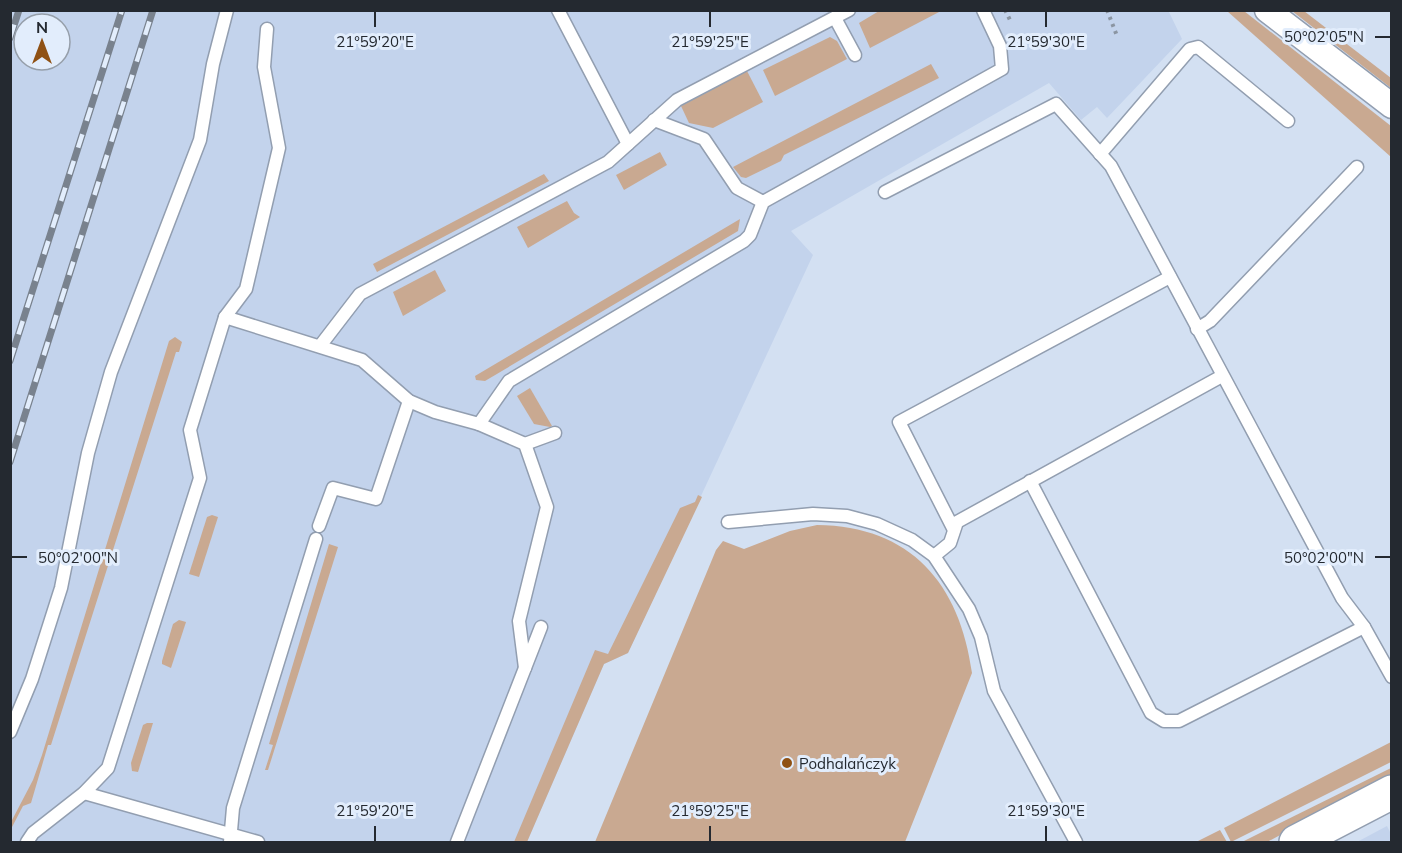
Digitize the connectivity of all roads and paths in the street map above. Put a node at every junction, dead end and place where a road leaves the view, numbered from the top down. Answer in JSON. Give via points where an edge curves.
{"nodes":[{"id":1,"x":227,"y":10,"type":"edge"},
{"id":2,"x":558,"y":10,"type":"edge"},
{"id":3,"x":849,"y":10,"type":"edge"},
{"id":4,"x":983,"y":10,"type":"edge"},
{"id":5,"x":1005,"y":10,"type":"edge"},
{"id":6,"x":1107,"y":10,"type":"edge"},
{"id":7,"x":1267,"y":10,"type":"edge"},
{"id":8,"x":835,"y":18,"type":"junction"},
{"id":9,"x":1010,"y":20,"type":"dead end"},
{"id":10,"x":267,"y":28,"type":"dead end"},
{"id":11,"x":1117,"y":36,"type":"dead end"},
{"id":12,"x":855,"y":55,"type":"dead end"},
{"id":13,"x":1392,"y":106,"type":"edge"},
{"id":14,"x":654,"y":120,"type":"junction"},
{"id":15,"x":1288,"y":122,"type":"dead end"},
{"id":16,"x":628,"y":144,"type":"junction"},
{"id":17,"x":1100,"y":154,"type":"junction"},
{"id":18,"x":1357,"y":167,"type":"dead end"},
{"id":19,"x":885,"y":192,"type":"dead end"},
{"id":20,"x":763,"y":202,"type":"junction"},
{"id":21,"x":1170,"y":277,"type":"junction"},
{"id":22,"x":225,"y":317,"type":"junction"},
{"id":23,"x":1197,"y":329,"type":"junction"},
{"id":24,"x":320,"y":346,"type":"junction"},
{"id":25,"x":1222,"y":376,"type":"junction"},
{"id":26,"x":409,"y":401,"type":"junction"},
{"id":27,"x":479,"y":424,"type":"junction"},
{"id":28,"x":555,"y":434,"type":"dead end"},
{"id":29,"x":525,"y":444,"type":"junction"},
{"id":30,"x":1030,"y":482,"type":"junction"},
{"id":31,"x":728,"y":522,"type":"dead end"},
{"id":32,"x":319,"y":526,"type":"dead end"},
{"id":33,"x":953,"y":528,"type":"junction"},
{"id":34,"x":316,"y":539,"type":"dead end"},
{"id":35,"x":934,"y":556,"type":"junction"},
{"id":36,"x":541,"y":627,"type":"dead end"},
{"id":37,"x":1365,"y":627,"type":"junction"},
{"id":38,"x":525,"y":668,"type":"junction"},
{"id":39,"x":1392,"y":677,"type":"edge"},
{"id":40,"x":10,"y":732,"type":"edge"},
{"id":41,"x":1392,"y":792,"type":"edge"},
{"id":42,"x":84,"y":793,"type":"junction"},
{"id":43,"x":231,"y":840,"type":"edge"},
{"id":44,"x":1297,"y":842,"type":"edge"},
{"id":45,"x":27,"y":843,"type":"edge"},
{"id":46,"x":258,"y":843,"type":"edge"},
{"id":47,"x":457,"y":843,"type":"edge"},
{"id":48,"x":1077,"y":843,"type":"edge"}],
"edges":[{"from":1,"to":40,"type":"lane","via":[[200,140],[111,372],[88,453],[61,588],[32,679]]},
{"from":2,"to":16,"type":"lane"},
{"from":3,"to":8,"type":"lane"},
{"from":4,"to":20,"type":"lane","via":[[1000,46],[1002,69]]},
{"from":5,"to":9,"type":"path"},
{"from":6,"to":11,"type":"path"},
{"from":7,"to":13,"type":"street"},
{"from":8,"to":12,"type":"lane"},
{"from":8,"to":14,"type":"lane","via":[[677,100]]},
{"from":10,"to":22,"type":"lane","via":[[264,68],[279,148],[246,289]]},
{"from":14,"to":16,"type":"lane"},
{"from":14,"to":20,"type":"lane","via":[[704,139],[736,188]]},
{"from":15,"to":17,"type":"lane","via":[[1198,47],[1190,49]]},
{"from":16,"to":24,"type":"lane","via":[[608,162],[360,294]]},
{"from":17,"to":19,"type":"lane","via":[[1056,104]]},
{"from":17,"to":21,"type":"lane","via":[[1111,166]]},
{"from":18,"to":23,"type":"lane","via":[[1210,321]]},
{"from":20,"to":27,"type":"lane","via":[[744,242],[508,381]]},
{"from":21,"to":23,"type":"lane"},
{"from":21,"to":33,"type":"lane","via":[[899,422]]},
{"from":22,"to":24,"type":"lane"},
{"from":22,"to":42,"type":"lane","via":[[190,430],[200,478],[108,768]]},
{"from":23,"to":25,"type":"lane"},
{"from":24,"to":26,"type":"lane","via":[[362,360]]},
{"from":25,"to":30,"type":"lane"},
{"from":25,"to":37,"type":"lane","via":[[1342,598]]},
{"from":26,"to":27,"type":"lane"},
{"from":26,"to":32,"type":"lane","via":[[376,499],[333,488]]},
{"from":27,"to":29,"type":"lane"},
{"from":28,"to":29,"type":"lane"},
{"from":29,"to":38,"type":"lane","via":[[547,507],[519,621]]},
{"from":30,"to":33,"type":"lane","via":[[957,522]]},
{"from":30,"to":37,"type":"lane","via":[[1151,713],[1164,721],[1179,721]]},
{"from":31,"to":35,"type":"lane","via":[[813,514],[847,516],[912,540]]},
{"from":33,"to":35,"type":"lane","via":[[950,543]]},
{"from":34,"to":43,"type":"lane","via":[[233,808]]},
{"from":35,"to":48,"type":"lane","via":[[969,609],[981,637],[994,691]]},
{"from":36,"to":38,"type":"lane"},
{"from":37,"to":39,"type":"lane"},
{"from":38,"to":47,"type":"lane"},
{"from":41,"to":44,"type":"street"},
{"from":42,"to":43,"type":"lane"},
{"from":42,"to":45,"type":"lane","via":[[33,833]]},
{"from":43,"to":46,"type":"lane"}]}
